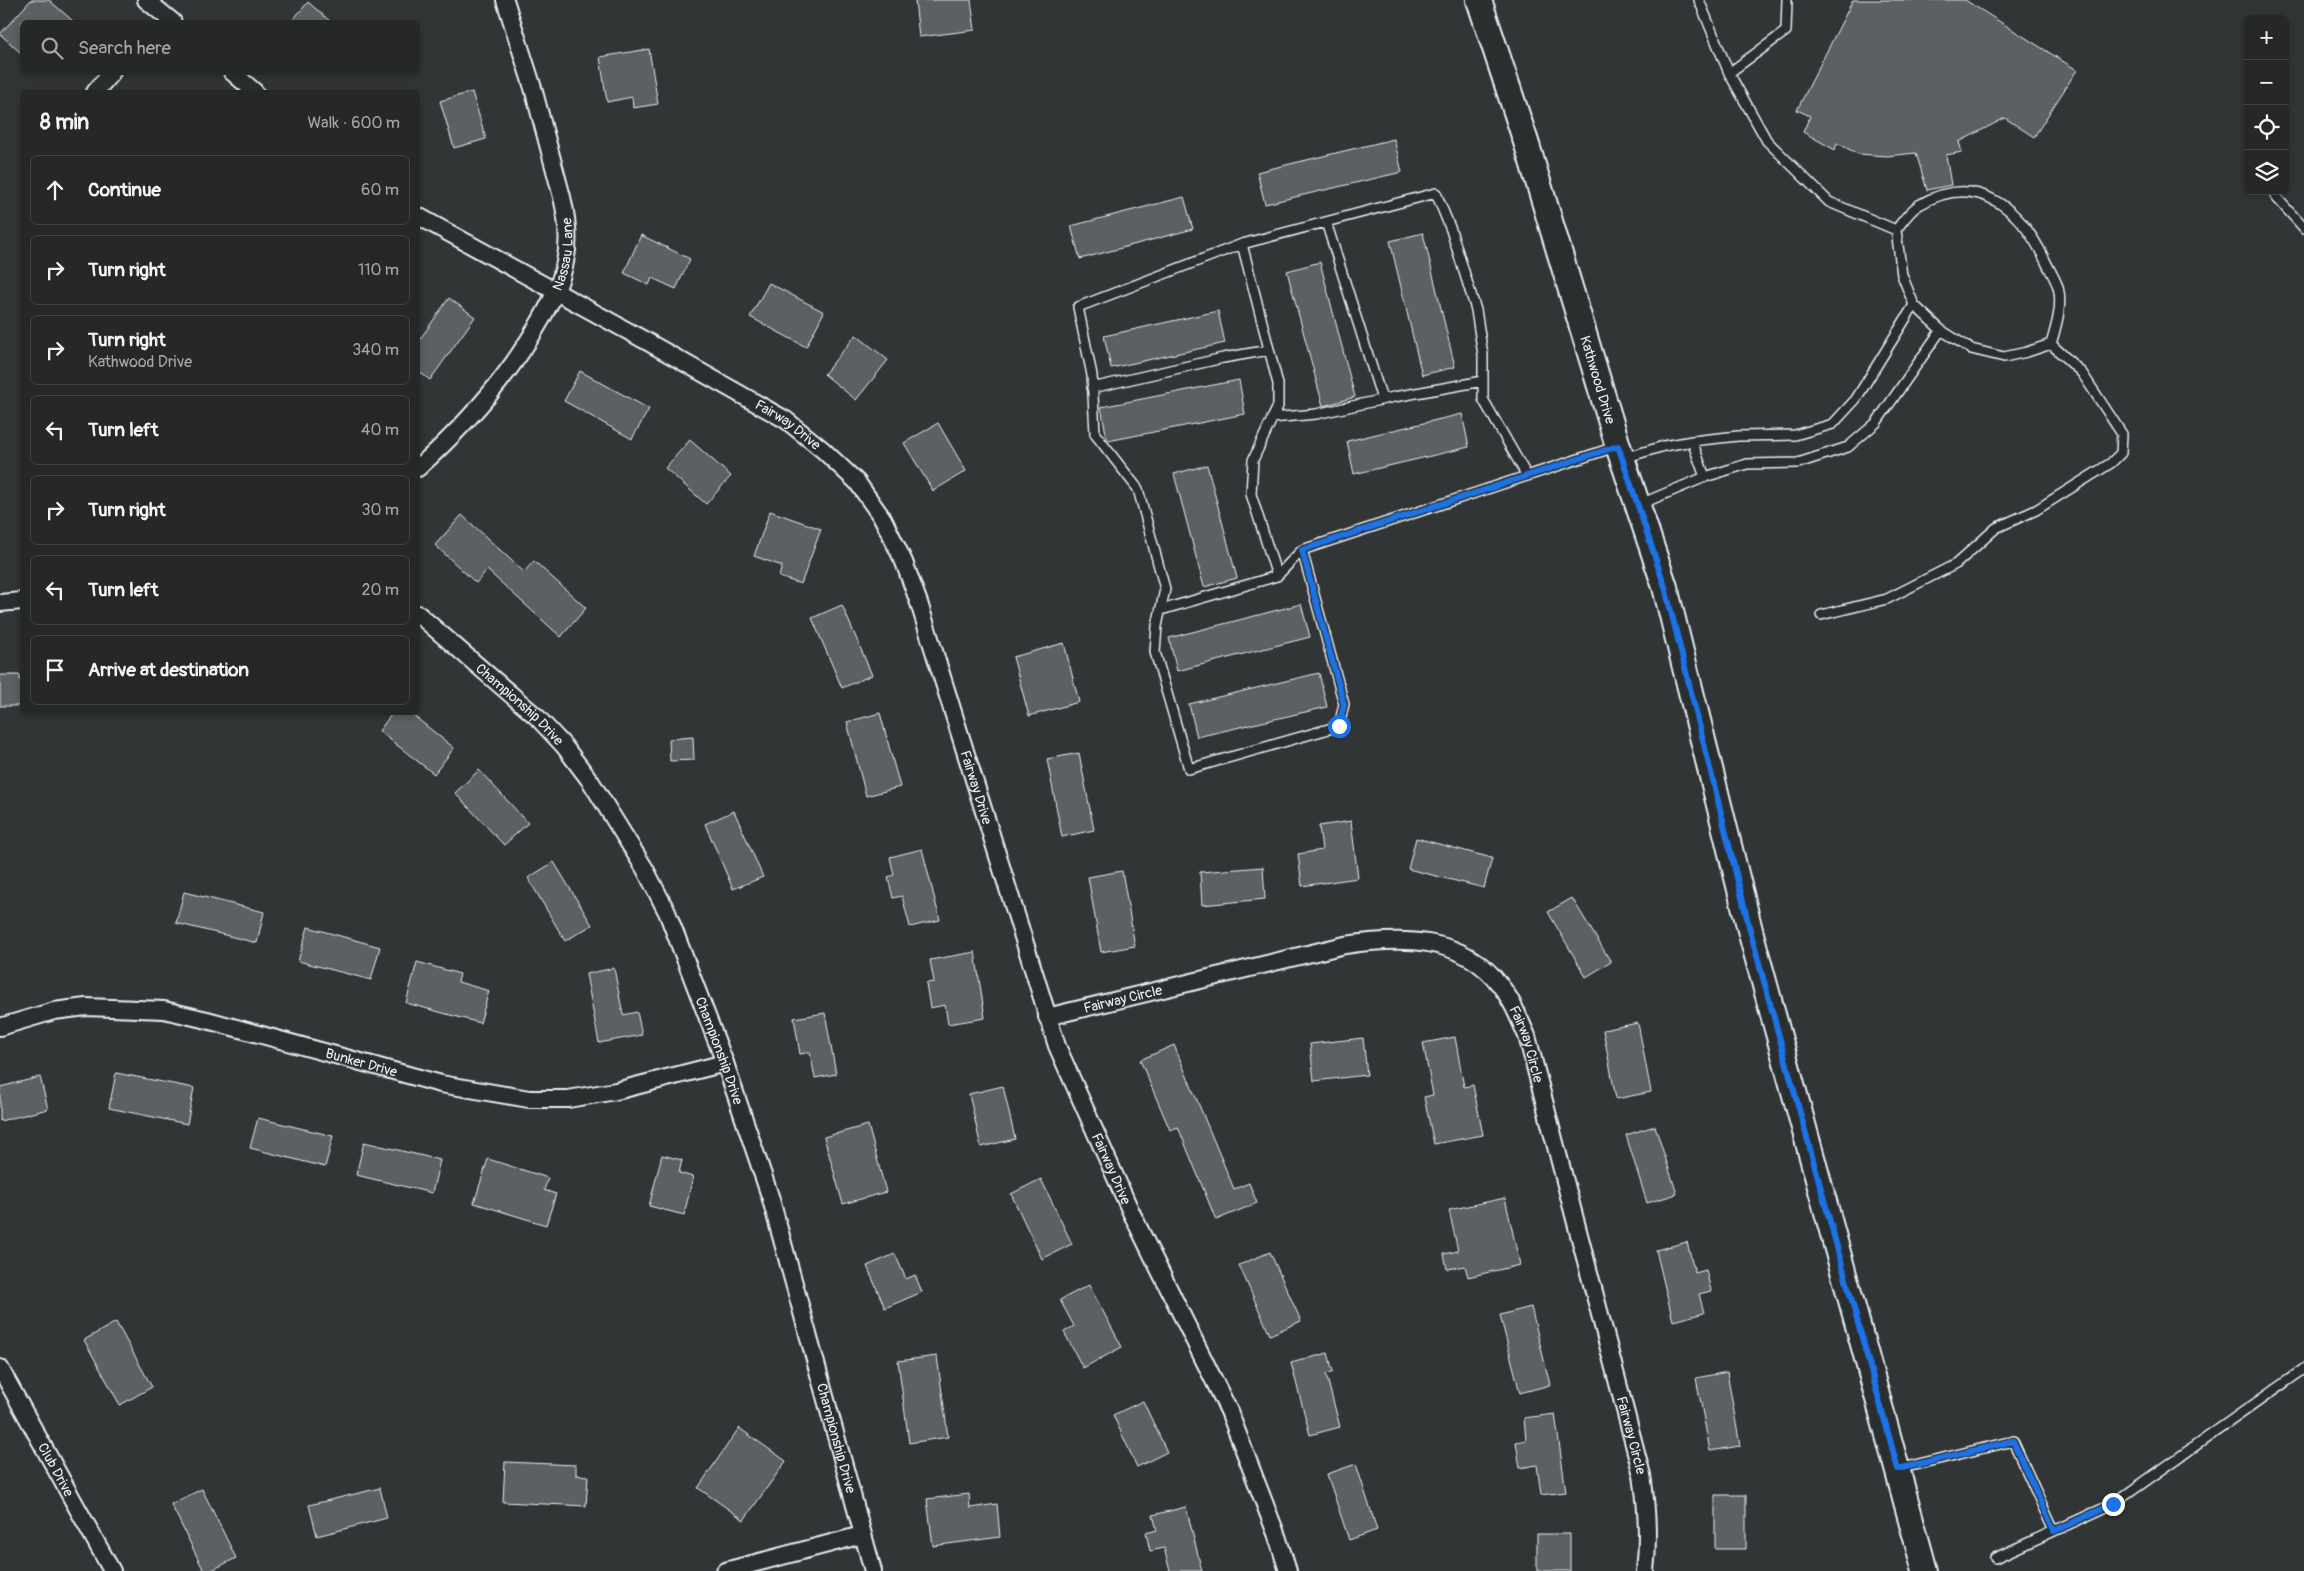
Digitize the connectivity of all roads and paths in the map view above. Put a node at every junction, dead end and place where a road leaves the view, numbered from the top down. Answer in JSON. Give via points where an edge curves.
{"nodes":[{"id":1,"x":146,"y":0,"type":"edge"},
{"id":2,"x":505,"y":0,"type":"edge"},
{"id":3,"x":1479,"y":0,"type":"edge"},
{"id":4,"x":1699,"y":0,"type":"edge"},
{"id":5,"x":1787,"y":0,"type":"edge"},
{"id":6,"x":163,"y":20,"type":"edge"},
{"id":7,"x":1728,"y":73,"type":"junction"},
{"id":8,"x":109,"y":75,"type":"edge"},
{"id":9,"x":236,"y":75,"type":"edge"},
{"id":10,"x":96,"y":90,"type":"edge"},
{"id":11,"x":254,"y":90,"type":"edge"},
{"id":12,"x":2276,"y":197,"type":"dead end"},
{"id":13,"x":420,"y":217,"type":"edge"},
{"id":14,"x":1326,"y":222,"type":"junction"},
{"id":15,"x":2304,"y":228,"type":"edge"},
{"id":16,"x":1896,"y":230,"type":"junction"},
{"id":17,"x":1242,"y":244,"type":"junction"},
{"id":18,"x":556,"y":293,"type":"junction"},
{"id":19,"x":1914,"y":305,"type":"junction"},
{"id":20,"x":1940,"y":330,"type":"junction"},
{"id":21,"x":2051,"y":344,"type":"junction"},
{"id":22,"x":1269,"y":350,"type":"junction"},
{"id":23,"x":1483,"y":381,"type":"junction"},
{"id":24,"x":1092,"y":388,"type":"junction"},
{"id":25,"x":1382,"y":400,"type":"junction"},
{"id":26,"x":1272,"y":418,"type":"junction"},
{"id":27,"x":1692,"y":441,"type":"junction"},
{"id":28,"x":1620,"y":452,"type":"junction"},
{"id":29,"x":420,"y":466,"type":"edge"},
{"id":30,"x":1527,"y":476,"type":"junction"},
{"id":31,"x":1705,"y":478,"type":"junction"},
{"id":32,"x":1638,"y":505,"type":"junction"},
{"id":33,"x":1302,"y":550,"type":"junction"},
{"id":34,"x":1277,"y":576,"type":"junction"},
{"id":35,"x":20,"y":602,"type":"edge"},
{"id":36,"x":0,"y":603,"type":"edge"},
{"id":37,"x":1161,"y":610,"type":"junction"},
{"id":38,"x":1821,"y":615,"type":"dead end"},
{"id":39,"x":420,"y":616,"type":"edge"},
{"id":40,"x":1047,"y":1016,"type":"junction"},
{"id":41,"x":0,"y":1026,"type":"edge"},
{"id":42,"x":724,"y":1062,"type":"junction"},
{"id":43,"x":0,"y":1368,"type":"edge"},
{"id":44,"x":2304,"y":1369,"type":"edge"},
{"id":45,"x":1898,"y":1469,"type":"junction"},
{"id":46,"x":2054,"y":1531,"type":"junction"},
{"id":47,"x":862,"y":1535,"type":"junction"},
{"id":48,"x":1995,"y":1558,"type":"dead end"},
{"id":49,"x":112,"y":1571,"type":"edge"},
{"id":50,"x":725,"y":1571,"type":"edge"},
{"id":51,"x":873,"y":1571,"type":"edge"},
{"id":52,"x":1288,"y":1571,"type":"edge"},
{"id":53,"x":1645,"y":1571,"type":"edge"},
{"id":54,"x":1925,"y":1571,"type":"edge"}],
"edges":[{"from":1,"to":6,"type":"street"},
{"from":2,"to":18,"type":"street","name":"Nassau Lane","via":[[533,88],[566,215],[566,260]]},
{"from":3,"to":28,"type":"street","name":"Kathwood Drive","via":[[1527,145]]},
{"from":4,"to":7,"type":"lane"},
{"from":5,"to":7,"type":"lane","via":[[1786,31]]},
{"from":7,"to":16,"type":"lane","via":[[1767,141],[1828,202]]},
{"from":8,"to":10,"type":"street"},
{"from":9,"to":11,"type":"street"},
{"from":12,"to":15,"type":"lane"},
{"from":13,"to":18,"type":"street","name":"Fairway Drive"},
{"from":14,"to":17,"type":"lane"},
{"from":14,"to":23,"type":"lane","via":[[1436,193],[1476,310],[1483,355]]},
{"from":14,"to":25,"type":"lane"},
{"from":16,"to":19,"type":"lane","via":[[1902,275]]},
{"from":16,"to":21,"type":"lane","via":[[1917,206],[1940,195],[1970,192],[1991,196],[2018,217],[2037,244],[2058,288],[2058,319]]},
{"from":17,"to":22,"type":"lane"},
{"from":17,"to":24,"type":"lane","via":[[1078,307]]},
{"from":18,"to":29,"type":"street","name":"Nassau Lane","via":[[508,373],[480,408]]},
{"from":18,"to":40,"type":"street","name":"Fairway Drive","via":[[786,420],[857,482],[883,520],[904,562],[919,603]]},
{"from":19,"to":20,"type":"lane"},
{"from":19,"to":27,"type":"lane","via":[[1856,399],[1833,424],[1795,435]]},
{"from":20,"to":21,"type":"lane","via":[[1971,349],[2004,357]]},
{"from":20,"to":31,"type":"lane","via":[[1876,423],[1848,447],[1798,463],[1747,464]]},
{"from":21,"to":38,"type":"lane","via":[[2082,373],[2117,426],[2122,434],[2121,453],[2111,463],[2036,510],[1996,528],[1956,564],[1887,599]]},
{"from":22,"to":24,"type":"lane"},
{"from":22,"to":26,"type":"lane","via":[[1278,384],[1278,406]]},
{"from":23,"to":25,"type":"lane"},
{"from":23,"to":30,"type":"lane","via":[[1483,399]]},
{"from":24,"to":37,"type":"lane","via":[[1095,434],[1138,490],[1165,589]]},
{"from":25,"to":26,"type":"lane","via":[[1316,414]]},
{"from":26,"to":34,"type":"lane","via":[[1254,460],[1251,494]]},
{"from":27,"to":28,"type":"lane"},
{"from":27,"to":31,"type":"lane"},
{"from":28,"to":30,"type":"lane"},
{"from":28,"to":32,"type":"street","name":"Kathwood Drive"},
{"from":30,"to":33,"type":"lane"},
{"from":31,"to":32,"type":"lane"},
{"from":32,"to":45,"type":"street","name":"Kathwood Drive","via":[[1665,587],[1751,934]]},
{"from":33,"to":34,"type":"lane"},
{"from":33,"to":37,"type":"lane","via":[[1344,704],[1339,726],[1189,769],[1155,652]]},
{"from":34,"to":37,"type":"lane"},
{"from":35,"to":36,"type":"street"},
{"from":39,"to":42,"type":"street","name":"Championship Drive","via":[[537,717],[591,782],[645,869],[667,912]]},
{"from":40,"to":52,"type":"street","name":"Fairway Drive","via":[[1072,1081],[1131,1212],[1229,1411]]},
{"from":40,"to":53,"type":"street","name":"Fairway Circle","via":[[1345,945],[1375,941],[1427,942],[1451,948],[1475,960],[1499,983],[1514,1006],[1527,1036],[1642,1475],[1648,1539]]},
{"from":41,"to":42,"type":"street","name":"Bunker Drive","via":[[54,1011],[86,1007],[164,1010],[441,1084],[529,1099],[568,1099],[616,1092]]},
{"from":42,"to":47,"type":"street","name":"Championship Drive","via":[[770,1196]]},
{"from":43,"to":49,"type":"street","name":"Club Drive"},
{"from":44,"to":46,"type":"lane","via":[[2113,1504]]},
{"from":45,"to":46,"type":"lane","via":[[2013,1441]]},
{"from":45,"to":54,"type":"street","name":"Kathwood Drive"},
{"from":46,"to":48,"type":"lane"},
{"from":47,"to":50,"type":"street"},
{"from":47,"to":51,"type":"street","name":"Championship Drive"}]}
